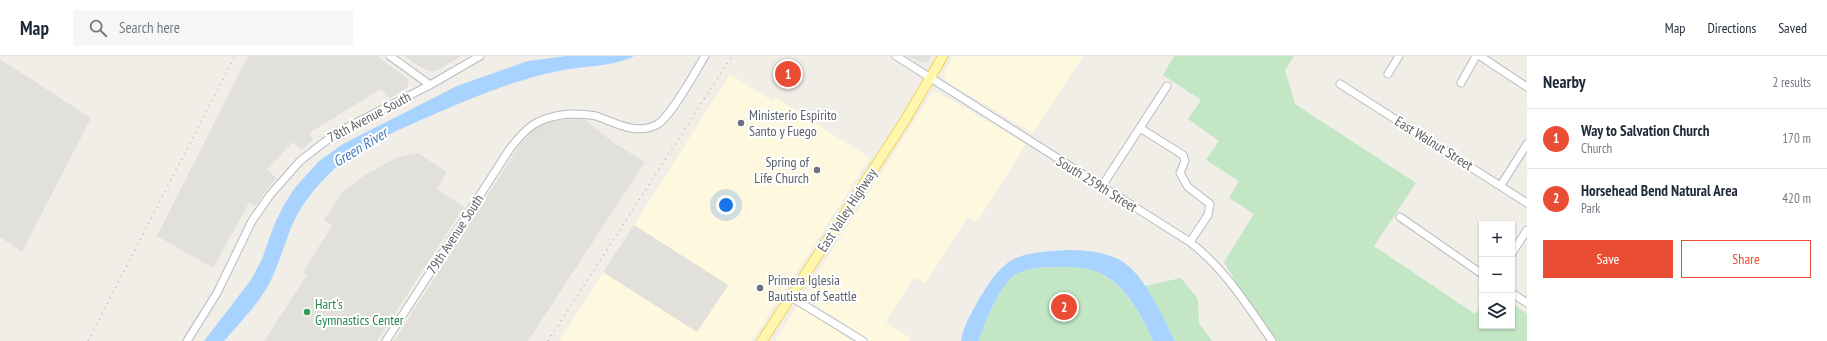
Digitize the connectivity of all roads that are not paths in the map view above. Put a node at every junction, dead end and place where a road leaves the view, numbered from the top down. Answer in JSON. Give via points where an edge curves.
{"nodes":[{"id":1,"x":390,"y":56,"type":"edge"},
{"id":2,"x":480,"y":56,"type":"edge"},
{"id":3,"x":705,"y":56,"type":"edge"},
{"id":4,"x":896,"y":56,"type":"edge"},
{"id":5,"x":943,"y":56,"type":"edge"},
{"id":6,"x":1399,"y":56,"type":"edge"},
{"id":7,"x":1476,"y":56,"type":"edge"},
{"id":8,"x":1480,"y":56,"type":"edge"},
{"id":9,"x":1388,"y":74,"type":"dead end"},
{"id":10,"x":931,"y":79,"type":"junction"},
{"id":11,"x":1461,"y":83,"type":"dead end"},
{"id":12,"x":1340,"y":84,"type":"dead end"},
{"id":13,"x":430,"y":85,"type":"junction"},
{"id":14,"x":1167,"y":86,"type":"dead end"},
{"id":15,"x":1527,"y":87,"type":"edge"},
{"id":16,"x":1140,"y":128,"type":"junction"},
{"id":17,"x":1527,"y":144,"type":"edge"},
{"id":18,"x":1501,"y":185,"type":"junction"},
{"id":19,"x":1102,"y":186,"type":"junction"},
{"id":20,"x":1527,"y":203,"type":"edge"},
{"id":21,"x":1400,"y":217,"type":"dead end"},
{"id":22,"x":1527,"y":230,"type":"edge"},
{"id":23,"x":1190,"y":242,"type":"junction"},
{"id":24,"x":1515,"y":248,"type":"edge"},
{"id":25,"x":1479,"y":272,"type":"edge"},
{"id":26,"x":1515,"y":295,"type":"edge"},
{"id":27,"x":791,"y":297,"type":"junction"},
{"id":28,"x":1527,"y":303,"type":"edge"},
{"id":29,"x":187,"y":341,"type":"edge"},
{"id":30,"x":386,"y":341,"type":"edge"},
{"id":31,"x":762,"y":341,"type":"edge"},
{"id":32,"x":863,"y":341,"type":"edge"},
{"id":33,"x":1272,"y":341,"type":"edge"}],
"edges":[{"from":1,"to":13,"type":"street"},
{"from":2,"to":13,"type":"street","name":"78th Avenue South"},
{"from":3,"to":30,"type":"street","name":"79th Avenue South","via":[[665,117],[651,127],[638,129],[622,126],[586,114],[560,115],[541,120],[526,129],[509,150]]},
{"from":4,"to":10,"type":"street","name":"South 259th Street"},
{"from":5,"to":10,"type":"main road","name":"East Valley Highway"},
{"from":6,"to":9,"type":"street"},
{"from":7,"to":11,"type":"street"},
{"from":8,"to":15,"type":"street"},
{"from":10,"to":19,"type":"street","name":"South 259th Street"},
{"from":10,"to":27,"type":"main road","name":"East Valley Highway"},
{"from":12,"to":18,"type":"street","name":"East Walnut Street"},
{"from":13,"to":29,"type":"street","name":"78th Avenue South","via":[[336,133],[319,144],[290,171],[252,221],[217,293]]},
{"from":14,"to":16,"type":"street"},
{"from":16,"to":19,"type":"street"},
{"from":16,"to":23,"type":"street","via":[[1183,155],[1185,161],[1180,173],[1184,183],[1210,204],[1210,211]]},
{"from":17,"to":18,"type":"street"},
{"from":18,"to":20,"type":"street","name":"East Walnut Street"},
{"from":19,"to":23,"type":"street","name":"South 259th Street"},
{"from":21,"to":25,"type":"street"},
{"from":22,"to":24,"type":"street"},
{"from":23,"to":33,"type":"street","name":"South 259th Street","via":[[1204,252],[1228,278]]},
{"from":26,"to":28,"type":"street"},
{"from":27,"to":31,"type":"main road","name":"East Valley Highway"},
{"from":27,"to":32,"type":"street"}]}
